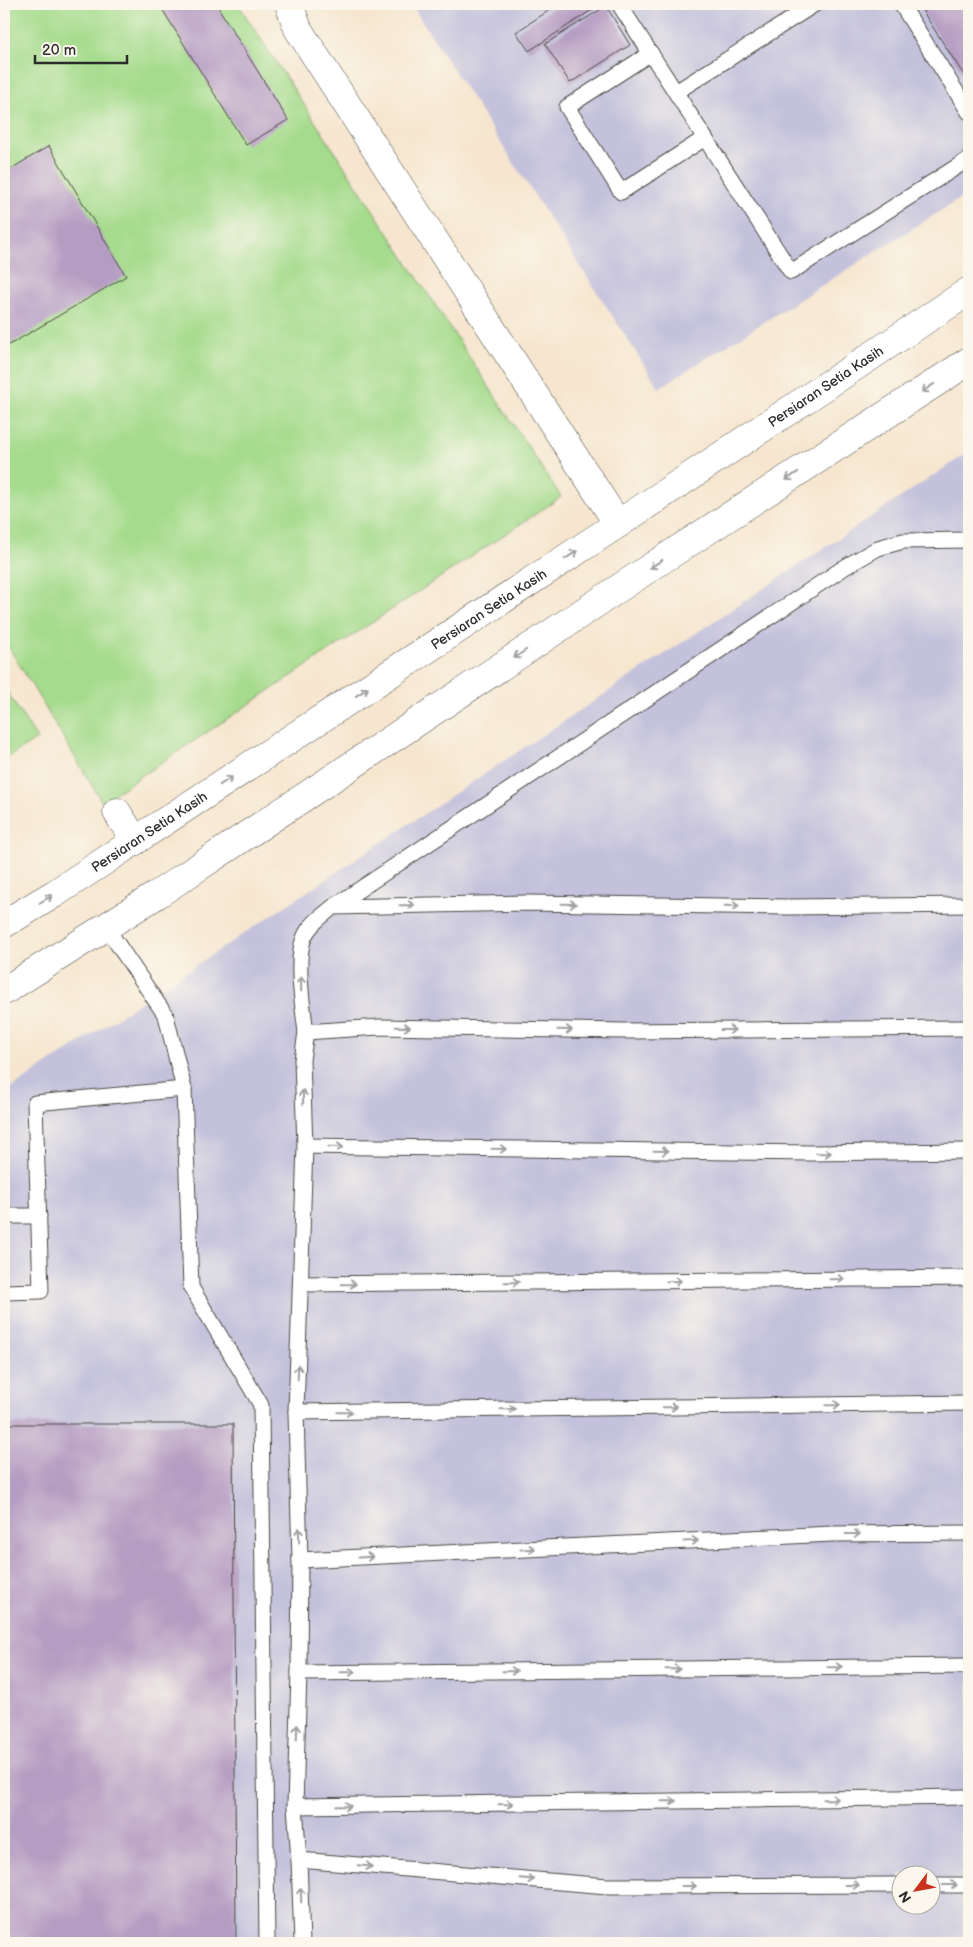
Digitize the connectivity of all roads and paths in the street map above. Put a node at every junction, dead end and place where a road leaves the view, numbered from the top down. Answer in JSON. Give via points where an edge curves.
{"nodes":[{"id":1,"x":289,"y":4,"type":"edge"},
{"id":2,"x":620,"y":4,"type":"edge"},
{"id":3,"x":815,"y":4,"type":"edge"},
{"id":4,"x":901,"y":4,"type":"edge"},
{"id":5,"x":651,"y":53,"type":"junction"},
{"id":6,"x":676,"y":92,"type":"junction"},
{"id":7,"x":969,"y":112,"type":"edge"},
{"id":8,"x":705,"y":138,"type":"junction"},
{"id":9,"x":969,"y":159,"type":"edge"},
{"id":10,"x":969,"y":291,"type":"edge"},
{"id":11,"x":969,"y":361,"type":"edge"},
{"id":12,"x":618,"y":524,"type":"junction"},
{"id":13,"x":969,"y":540,"type":"edge"},
{"id":14,"x":117,"y":812,"type":"dead end"},
{"id":15,"x":135,"y":841,"type":"junction"},
{"id":16,"x":969,"y":905,"type":"edge"},
{"id":17,"x":333,"y":907,"type":"junction"},
{"id":18,"x":4,"y":924,"type":"edge"},
{"id":19,"x":106,"y":927,"type":"junction"},
{"id":20,"x":4,"y":991,"type":"edge"},
{"id":21,"x":969,"y":1028,"type":"edge"},
{"id":22,"x":306,"y":1032,"type":"junction"},
{"id":23,"x":184,"y":1089,"type":"junction"},
{"id":24,"x":305,"y":1146,"type":"junction"},
{"id":25,"x":969,"y":1152,"type":"edge"},
{"id":26,"x":4,"y":1216,"type":"edge"},
{"id":27,"x":39,"y":1216,"type":"junction"},
{"id":28,"x":969,"y":1278,"type":"edge"},
{"id":29,"x":300,"y":1284,"type":"junction"},
{"id":30,"x":4,"y":1292,"type":"edge"},
{"id":31,"x":969,"y":1403,"type":"edge"},
{"id":32,"x":296,"y":1412,"type":"junction"},
{"id":33,"x":969,"y":1533,"type":"edge"},
{"id":34,"x":300,"y":1560,"type":"junction"},
{"id":35,"x":969,"y":1666,"type":"edge"},
{"id":36,"x":299,"y":1673,"type":"junction"},
{"id":37,"x":969,"y":1797,"type":"edge"},
{"id":38,"x":295,"y":1806,"type":"junction"},
{"id":39,"x":299,"y":1860,"type":"junction"},
{"id":40,"x":890,"y":1885,"type":"edge"},
{"id":41,"x":940,"y":1885,"type":"edge"},
{"id":42,"x":969,"y":1885,"type":"edge"},
{"id":43,"x":267,"y":1943,"type":"edge"},
{"id":44,"x":302,"y":1943,"type":"edge"}],
"edges":[{"from":1,"to":12,"type":"street","via":[[298,29]]},
{"from":2,"to":5,"type":"lane"},
{"from":3,"to":6,"type":"lane"},
{"from":4,"to":7,"type":"lane"},
{"from":5,"to":6,"type":"lane"},
{"from":5,"to":8,"type":"lane","via":[[567,107],[572,115],[621,192]]},
{"from":6,"to":8,"type":"lane"},
{"from":8,"to":9,"type":"lane","via":[[790,272]]},
{"from":10,"to":12,"type":"street","name":"Persiaran Setia Kasih"},
{"from":11,"to":19,"type":"street","one_way":true},
{"from":15,"to":12,"type":"street","name":"Persiaran Setia Kasih","one_way":true},
{"from":13,"to":17,"type":"lane","via":[[903,541],[878,548],[845,566]]},
{"from":14,"to":15,"type":"street"},
{"from":18,"to":15,"type":"street","name":"Persiaran Setia Kasih","one_way":true},
{"from":17,"to":16,"type":"lane","one_way":true,"via":[[527,903],[788,907]]},
{"from":22,"to":17,"type":"lane","one_way":true,"via":[[301,960],[304,939],[316,921]]},
{"from":19,"to":20,"type":"street"},
{"from":19,"to":23,"type":"lane","via":[[166,1016]]},
{"from":22,"to":21,"type":"lane","one_way":true,"via":[[379,1027],[624,1031]]},
{"from":24,"to":22,"type":"lane","one_way":true,"via":[[302,1060]]},
{"from":23,"to":27,"type":"lane","via":[[35,1103]]},
{"from":23,"to":43,"type":"lane","via":[[191,1286],[261,1405]]},
{"from":24,"to":25,"type":"lane","one_way":true},
{"from":24,"to":29,"type":"lane"},
{"from":26,"to":27,"type":"lane"},
{"from":27,"to":30,"type":"lane","via":[[42,1292]]},
{"from":29,"to":28,"type":"lane","one_way":true},
{"from":32,"to":29,"type":"lane","one_way":true},
{"from":32,"to":31,"type":"lane","one_way":true},
{"from":34,"to":32,"type":"lane","one_way":true},
{"from":34,"to":33,"type":"lane","one_way":true,"via":[[832,1534]]},
{"from":34,"to":36,"type":"lane"},
{"from":36,"to":35,"type":"lane","one_way":true},
{"from":38,"to":36,"type":"lane","one_way":true},
{"from":38,"to":37,"type":"lane","one_way":true},
{"from":38,"to":39,"type":"lane"},
{"from":39,"to":40,"type":"lane","one_way":true,"via":[[607,1886]]},
{"from":44,"to":39,"type":"lane","one_way":true},
{"from":41,"to":42,"type":"lane","one_way":true}]}
